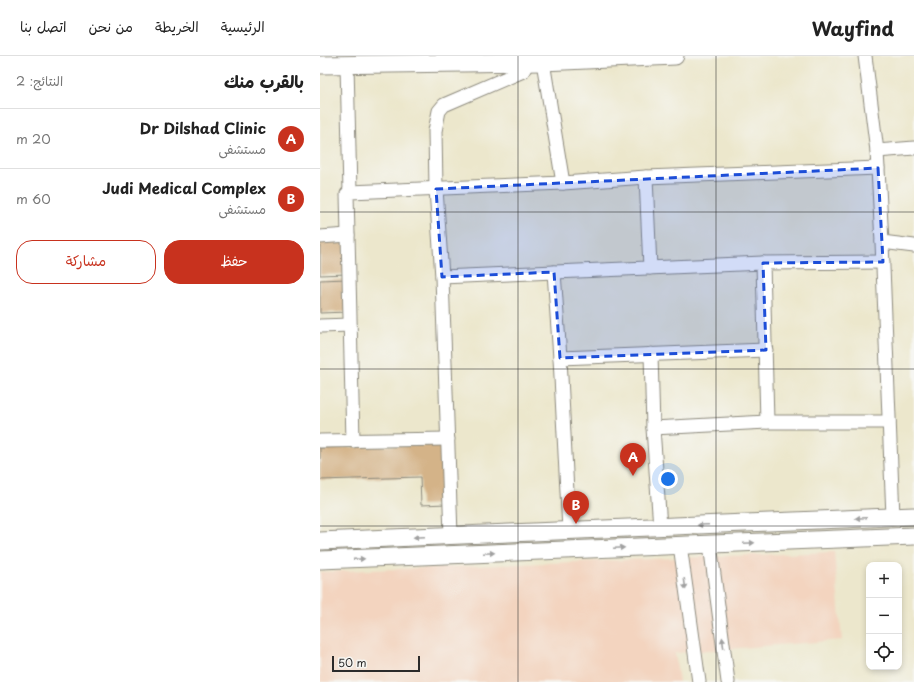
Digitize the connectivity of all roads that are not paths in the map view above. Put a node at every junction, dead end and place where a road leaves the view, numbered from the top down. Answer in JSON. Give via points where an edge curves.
{"nodes":[{"id":1,"x":675,"y":56,"type":"edge"},
{"id":2,"x":865,"y":56,"type":"edge"},
{"id":3,"x":538,"y":60,"type":"edge"},
{"id":4,"x":320,"y":65,"type":"edge"},
{"id":5,"x":347,"y":65,"type":"junction"},
{"id":6,"x":914,"y":148,"type":"edge"},
{"id":7,"x":877,"y":151,"type":"junction"},
{"id":8,"x":878,"y":168,"type":"junction"},
{"id":9,"x":646,"y":177,"type":"junction"},
{"id":10,"x":563,"y":183,"type":"junction"},
{"id":11,"x":436,"y":189,"type":"junction"},
{"id":12,"x":350,"y":192,"type":"junction"},
{"id":13,"x":348,"y":235,"type":"junction"},
{"id":14,"x":320,"y":237,"type":"edge"},
{"id":15,"x":882,"y":242,"type":"junction"},
{"id":16,"x":914,"y":246,"type":"edge"},
{"id":17,"x":763,"y":262,"type":"junction"},
{"id":18,"x":883,"y":262,"type":"junction"},
{"id":19,"x":650,"y":268,"type":"junction"},
{"id":20,"x":554,"y":272,"type":"junction"},
{"id":21,"x":442,"y":277,"type":"junction"},
{"id":22,"x":350,"y":325,"type":"junction"},
{"id":23,"x":320,"y":326,"type":"edge"},
{"id":24,"x":766,"y":350,"type":"junction"},
{"id":25,"x":652,"y":354,"type":"junction"},
{"id":26,"x":560,"y":358,"type":"junction"},
{"id":27,"x":767,"y":422,"type":"junction"},
{"id":28,"x":889,"y":422,"type":"junction"},
{"id":29,"x":653,"y":428,"type":"junction"},
{"id":30,"x":448,"y":439,"type":"junction"},
{"id":31,"x":320,"y":441,"type":"edge"},
{"id":32,"x":353,"y":441,"type":"junction"},
{"id":33,"x":914,"y":516,"type":"edge"},
{"id":34,"x":893,"y":517,"type":"junction"},
{"id":35,"x":660,"y":527,"type":"junction"},
{"id":36,"x":569,"y":530,"type":"junction"},
{"id":37,"x":529,"y":532,"type":"junction"},
{"id":38,"x":451,"y":535,"type":"junction"},
{"id":39,"x":914,"y":536,"type":"edge"},
{"id":40,"x":320,"y":540,"type":"edge"},
{"id":41,"x":710,"y":544,"type":"junction"},
{"id":42,"x":680,"y":545,"type":"junction"},
{"id":43,"x":531,"y":552,"type":"junction"},
{"id":44,"x":320,"y":560,"type":"edge"},
{"id":45,"x":699,"y":682,"type":"edge"},
{"id":46,"x":728,"y":682,"type":"edge"}],
"edges":[{"from":1,"to":3,"type":"main road"},
{"from":2,"to":7,"type":"street"},
{"from":3,"to":5,"type":"main road"},
{"from":3,"to":10,"type":"street"},
{"from":3,"to":11,"type":"street","via":[[523,71],[444,106],[439,111],[434,131]]},
{"from":4,"to":5,"type":"main road"},
{"from":5,"to":12,"type":"street"},
{"from":6,"to":7,"type":"street"},
{"from":7,"to":8,"type":"street"},
{"from":8,"to":9,"type":"street"},
{"from":8,"to":15,"type":"street"},
{"from":9,"to":10,"type":"street"},
{"from":9,"to":19,"type":"street"},
{"from":10,"to":11,"type":"street"},
{"from":11,"to":12,"type":"street"},
{"from":11,"to":21,"type":"street"},
{"from":12,"to":13,"type":"street","via":[[347,194]]},
{"from":13,"to":14,"type":"street"},
{"from":13,"to":22,"type":"street"},
{"from":15,"to":16,"type":"street"},
{"from":15,"to":18,"type":"street"},
{"from":17,"to":18,"type":"street"},
{"from":17,"to":19,"type":"street"},
{"from":17,"to":24,"type":"street"},
{"from":18,"to":28,"type":"street"},
{"from":19,"to":20,"type":"street"},
{"from":20,"to":21,"type":"street"},
{"from":20,"to":26,"type":"street"},
{"from":21,"to":30,"type":"street"},
{"from":22,"to":23,"type":"street"},
{"from":22,"to":32,"type":"street"},
{"from":24,"to":25,"type":"street"},
{"from":24,"to":27,"type":"street"},
{"from":25,"to":26,"type":"street"},
{"from":25,"to":29,"type":"street"},
{"from":26,"to":36,"type":"street"},
{"from":27,"to":28,"type":"street"},
{"from":27,"to":29,"type":"street"},
{"from":28,"to":34,"type":"street"},
{"from":29,"to":35,"type":"street"},
{"from":30,"to":32,"type":"street"},
{"from":30,"to":38,"type":"street"},
{"from":31,"to":32,"type":"street"},
{"from":33,"to":34,"type":"main road"},
{"from":34,"to":35,"type":"main road","one_way":true},
{"from":35,"to":36,"type":"main road"},
{"from":36,"to":37,"type":"main road"},
{"from":37,"to":38,"type":"main road"},
{"from":37,"to":43,"type":"main road"},
{"from":38,"to":40,"type":"main road","one_way":true},
{"from":41,"to":39,"type":"main road","one_way":true},
{"from":41,"to":42,"type":"main road"},
{"from":46,"to":41,"type":"street","one_way":true},
{"from":43,"to":42,"type":"main road","one_way":true},
{"from":42,"to":45,"type":"street","one_way":true},
{"from":44,"to":43,"type":"main road","one_way":true}]}
